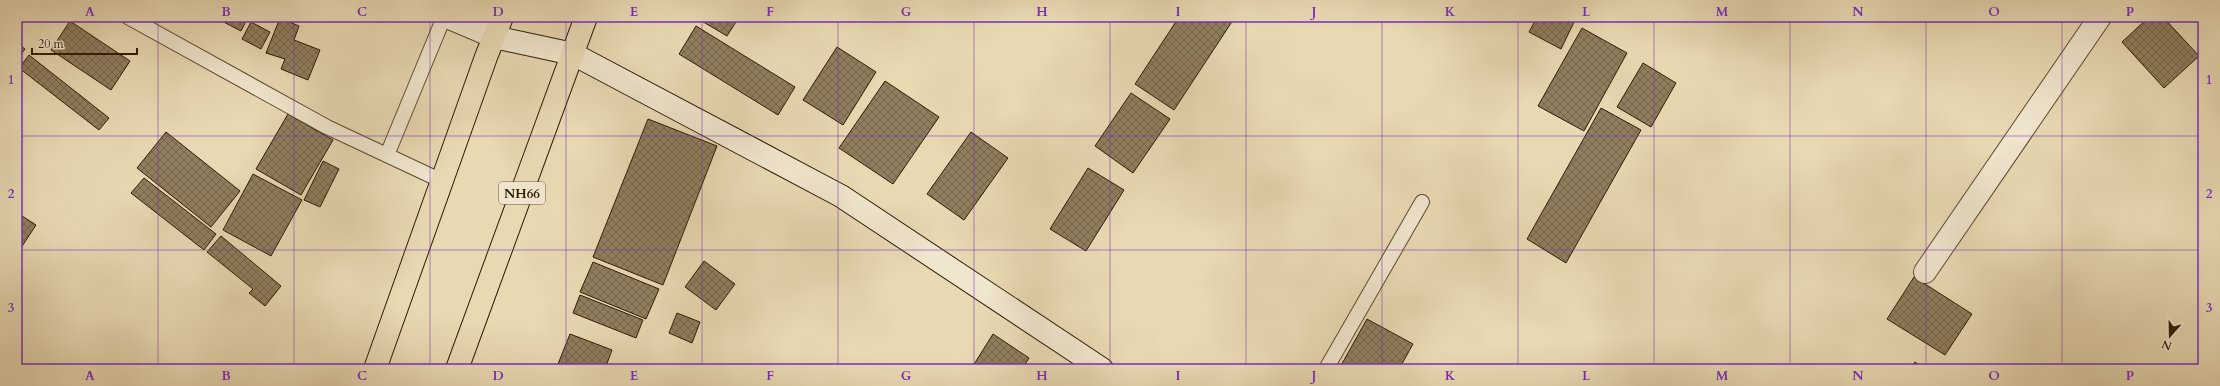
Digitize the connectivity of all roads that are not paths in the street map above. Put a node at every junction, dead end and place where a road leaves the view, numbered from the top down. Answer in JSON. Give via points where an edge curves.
{"nodes":[{"id":1,"x":128,"y":17,"type":"edge"},
{"id":2,"x":445,"y":17,"type":"edge"},
{"id":3,"x":586,"y":17,"type":"edge"},
{"id":4,"x":2100,"y":17,"type":"edge"},
{"id":5,"x":498,"y":27,"type":"edge"},
{"id":6,"x":573,"y":54,"type":"junction"},
{"id":7,"x":387,"y":155,"type":"junction"},
{"id":8,"x":442,"y":181,"type":"junction"},
{"id":9,"x":1422,"y":202,"type":"dead end"},
{"id":10,"x":1925,"y":272,"type":"dead end"},
{"id":11,"x":375,"y":369,"type":"edge"},
{"id":12,"x":457,"y":369,"type":"edge"},
{"id":13,"x":1102,"y":369,"type":"edge"},
{"id":14,"x":1326,"y":369,"type":"edge"}],
"edges":[{"from":1,"to":7,"type":"lane","via":[[327,127]]},
{"from":2,"to":5,"type":"main road"},
{"from":2,"to":7,"type":"lane"},
{"from":3,"to":6,"type":"highway","number":"NH66"},
{"from":4,"to":10,"type":"main road"},
{"from":5,"to":6,"type":"main road"},
{"from":5,"to":8,"type":"highway"},
{"from":6,"to":12,"type":"highway","number":"NH66"},
{"from":6,"to":13,"type":"main road","via":[[841,196]]},
{"from":7,"to":8,"type":"lane"},
{"from":8,"to":11,"type":"highway"},
{"from":9,"to":14,"type":"lane"}]}
